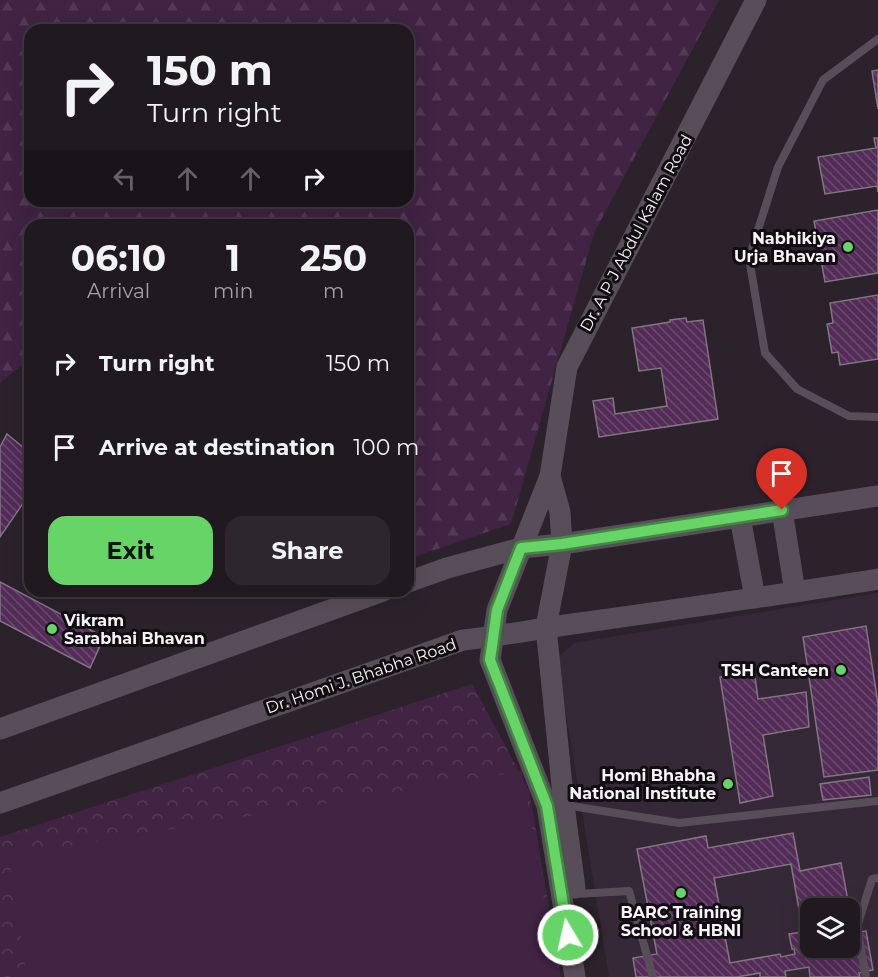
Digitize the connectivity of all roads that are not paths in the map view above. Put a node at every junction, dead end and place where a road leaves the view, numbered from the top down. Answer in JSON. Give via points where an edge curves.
{"nodes":[{"id":1,"x":756,"y":0,"type":"edge"},
{"id":2,"x":878,"y":39,"type":"edge"},
{"id":3,"x":878,"y":417,"type":"edge"},
{"id":4,"x":550,"y":476,"type":"junction"},
{"id":5,"x":878,"y":496,"type":"edge"},
{"id":6,"x":782,"y":510,"type":"junction"},
{"id":7,"x":740,"y":517,"type":"junction"},
{"id":8,"x":562,"y":544,"type":"junction"},
{"id":9,"x":521,"y":548,"type":"junction"},
{"id":10,"x":878,"y":579,"type":"edge"},
{"id":11,"x":414,"y":580,"type":"edge"},
{"id":12,"x":795,"y":592,"type":"junction"},
{"id":13,"x":365,"y":597,"type":"edge"},
{"id":14,"x":755,"y":598,"type":"junction"},
{"id":15,"x":546,"y":627,"type":"junction"},
{"id":16,"x":492,"y":637,"type":"junction"},
{"id":17,"x":0,"y":729,"type":"edge"},
{"id":18,"x":878,"y":801,"type":"edge"},
{"id":19,"x":0,"y":803,"type":"edge"},
{"id":20,"x":564,"y":805,"type":"junction"},
{"id":21,"x":878,"y":878,"type":"edge"},
{"id":22,"x":576,"y":894,"type":"junction"},
{"id":23,"x":575,"y":977,"type":"edge"},
{"id":24,"x":589,"y":977,"type":"edge"},
{"id":25,"x":654,"y":977,"type":"edge"},
{"id":26,"x":866,"y":977,"type":"edge"}],
"edges":[{"from":1,"to":4,"type":"street","name":"Dr. A P J Abdul Kalam Road","via":[[567,367]]},
{"from":2,"to":3,"type":"lane","via":[[823,80],[778,167],[749,258],[765,353],[796,389],[849,416]]},
{"from":4,"to":8,"type":"street","via":[[560,512]]},
{"from":4,"to":9,"type":"street"},
{"from":5,"to":6,"type":"street"},
{"from":6,"to":7,"type":"street"},
{"from":6,"to":12,"type":"street"},
{"from":7,"to":8,"type":"street"},
{"from":7,"to":14,"type":"street"},
{"from":8,"to":9,"type":"street"},
{"from":8,"to":15,"type":"street"},
{"from":9,"to":11,"type":"street"},
{"from":9,"to":16,"type":"street","via":[[497,610]]},
{"from":10,"to":12,"type":"street","name":"Dr. Homi J. Bhabha Road"},
{"from":12,"to":14,"type":"street","name":"Dr. Homi J. Bhabha Road"},
{"from":13,"to":17,"type":"street"},
{"from":14,"to":15,"type":"street","name":"Dr. Homi J. Bhabha Road"},
{"from":15,"to":16,"type":"street","name":"Dr. Homi J. Bhabha Road"},
{"from":15,"to":20,"type":"street"},
{"from":16,"to":19,"type":"street","name":"Dr. Homi J. Bhabha Road","via":[[463,640]]},
{"from":16,"to":23,"type":"street","via":[[490,660],[547,806]]},
{"from":18,"to":20,"type":"lane","via":[[680,823]]},
{"from":20,"to":22,"type":"street"},
{"from":21,"to":26,"type":"lane","via":[[872,879],[856,927]]},
{"from":22,"to":24,"type":"street"},
{"from":22,"to":25,"type":"lane","via":[[629,891]]}]}
